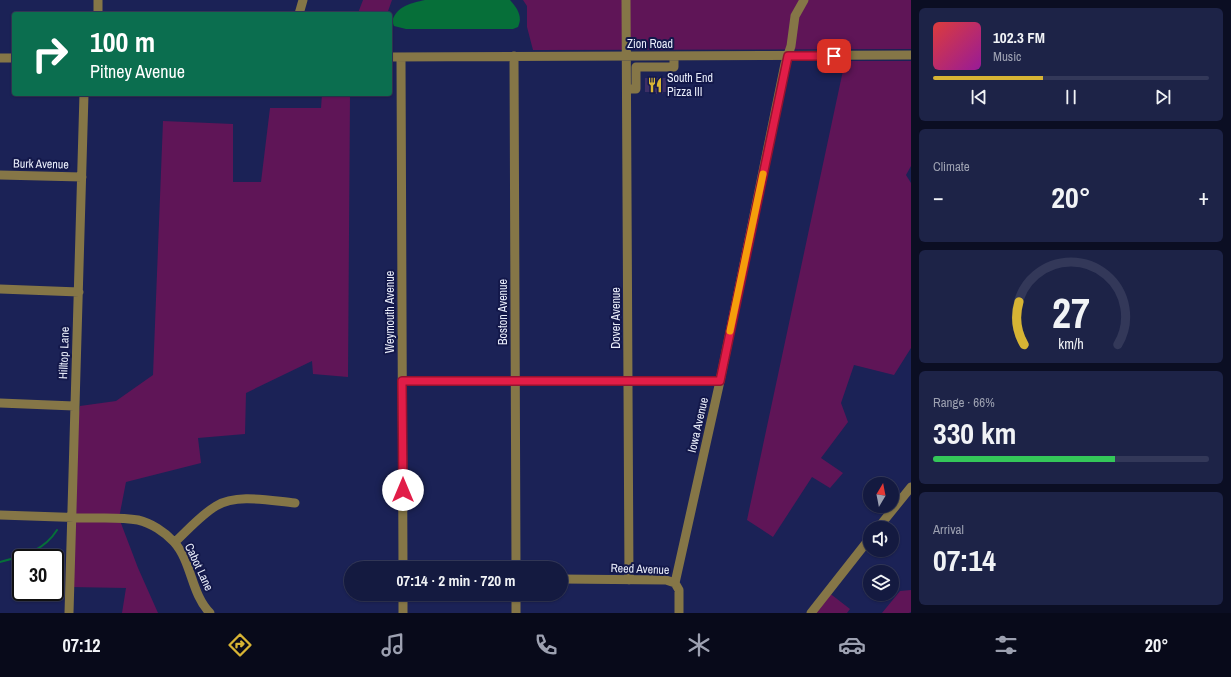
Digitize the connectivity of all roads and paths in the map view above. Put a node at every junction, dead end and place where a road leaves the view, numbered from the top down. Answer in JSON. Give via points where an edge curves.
{"nodes":[{"id":1,"x":98,"y":0,"type":"edge"},
{"id":2,"x":303,"y":0,"type":"edge"},
{"id":3,"x":626,"y":0,"type":"edge"},
{"id":4,"x":804,"y":0,"type":"edge"},
{"id":5,"x":98,"y":12,"type":"edge"},
{"id":6,"x":300,"y":12,"type":"edge"},
{"id":7,"x":911,"y":55,"type":"edge"},
{"id":8,"x":514,"y":56,"type":"junction"},
{"id":9,"x":626,"y":56,"type":"junction"},
{"id":10,"x":639,"y":56,"type":"junction"},
{"id":11,"x":674,"y":56,"type":"junction"},
{"id":12,"x":788,"y":56,"type":"junction"},
{"id":13,"x":392,"y":57,"type":"edge"},
{"id":14,"x":401,"y":57,"type":"junction"},
{"id":15,"x":0,"y":58,"type":"edge"},
{"id":16,"x":12,"y":58,"type":"edge"},
{"id":17,"x":639,"y":67,"type":"junction"},
{"id":18,"x":627,"y":89,"type":"junction"},
{"id":19,"x":84,"y":96,"type":"edge"},
{"id":20,"x":0,"y":175,"type":"edge"},
{"id":21,"x":82,"y":177,"type":"junction"},
{"id":22,"x":0,"y":289,"type":"edge"},
{"id":23,"x":79,"y":292,"type":"junction"},
{"id":24,"x":402,"y":381,"type":"junction"},
{"id":25,"x":515,"y":381,"type":"junction"},
{"id":26,"x":628,"y":381,"type":"junction"},
{"id":27,"x":720,"y":381,"type":"junction"},
{"id":28,"x":0,"y":403,"type":"edge"},
{"id":29,"x":74,"y":406,"type":"junction"},
{"id":30,"x":911,"y":486,"type":"edge"},
{"id":31,"x":295,"y":503,"type":"dead end"},
{"id":32,"x":0,"y":515,"type":"edge"},
{"id":33,"x":72,"y":517,"type":"junction"},
{"id":34,"x":884,"y":521,"type":"edge"},
{"id":35,"x":684,"y":541,"type":"joint"},
{"id":36,"x":175,"y":542,"type":"junction"},
{"id":37,"x":863,"y":547,"type":"edge"},
{"id":38,"x":403,"y":561,"type":"edge"},
{"id":39,"x":516,"y":561,"type":"edge"},
{"id":40,"x":568,"y":579,"type":"edge"},
{"id":41,"x":629,"y":580,"type":"junction"},
{"id":42,"x":675,"y":583,"type":"junction"},
{"id":43,"x":403,"y":601,"type":"edge"},
{"id":44,"x":516,"y":601,"type":"edge"},
{"id":45,"x":69,"y":613,"type":"edge"},
{"id":46,"x":210,"y":613,"type":"edge"},
{"id":47,"x":403,"y":613,"type":"edge"},
{"id":48,"x":516,"y":613,"type":"edge"},
{"id":49,"x":678,"y":613,"type":"edge"},
{"id":50,"x":811,"y":613,"type":"edge"}],
"edges":[{"from":1,"to":5,"type":"street"},
{"from":2,"to":6,"type":"street"},
{"from":3,"to":9,"type":"street","name":"Dover Avenue"},
{"from":4,"to":12,"type":"street","name":"Iowa Avenue","via":[[795,16]]},
{"from":7,"to":12,"type":"street","name":"Zion Road"},
{"from":8,"to":9,"type":"street","name":"Zion Road"},
{"from":8,"to":14,"type":"street","name":"Zion Road"},
{"from":8,"to":25,"type":"street","name":"Boston Avenue"},
{"from":9,"to":10,"type":"street","name":"Zion Road"},
{"from":9,"to":18,"type":"street","name":"Dover Avenue"},
{"from":10,"to":11,"type":"street","name":"Zion Road"},
{"from":10,"to":17,"type":"street"},
{"from":11,"to":12,"type":"street","name":"Zion Road"},
{"from":11,"to":17,"type":"street","via":[[674,67]]},
{"from":12,"to":27,"type":"street","name":"Iowa Avenue"},
{"from":13,"to":14,"type":"street","name":"Zion Road"},
{"from":14,"to":24,"type":"street","name":"Weymouth Avenue"},
{"from":15,"to":16,"type":"street"},
{"from":17,"to":18,"type":"street","via":[[636,67],[636,89]]},
{"from":18,"to":26,"type":"street","name":"Dover Avenue"},
{"from":19,"to":21,"type":"street","name":"Hilltop Lane"},
{"from":20,"to":21,"type":"street","name":"Burk Avenue"},
{"from":21,"to":23,"type":"street","name":"Hilltop Lane"},
{"from":22,"to":23,"type":"street"},
{"from":23,"to":29,"type":"street","name":"Hilltop Lane"},
{"from":24,"to":25,"type":"street"},
{"from":24,"to":38,"type":"street","name":"Weymouth Avenue"},
{"from":25,"to":26,"type":"street"},
{"from":25,"to":39,"type":"street","name":"Boston Avenue"},
{"from":26,"to":27,"type":"street"},
{"from":26,"to":41,"type":"street","name":"Dover Avenue"},
{"from":27,"to":35,"type":"street","name":"Iowa Avenue"},
{"from":28,"to":29,"type":"street"},
{"from":29,"to":33,"type":"street","name":"Hilltop Lane"},
{"from":30,"to":34,"type":"street"},
{"from":31,"to":36,"type":"street","via":[[239,499],[223,503],[204,515]]},
{"from":32,"to":33,"type":"street","name":"Cabot Lane"},
{"from":33,"to":36,"type":"street","name":"Cabot Lane","via":[[138,520],[155,527]]},
{"from":33,"to":45,"type":"street","name":"Hilltop Lane"},
{"from":35,"to":42,"type":"street","name":"Reed Avenue"},
{"from":36,"to":46,"type":"street","name":"Cabot Lane","via":[[185,558],[200,598]]},
{"from":37,"to":50,"type":"street"},
{"from":40,"to":41,"type":"street","name":"Reed Avenue"},
{"from":41,"to":42,"type":"street","name":"Reed Avenue","via":[[666,580]]},
{"from":42,"to":49,"type":"street","via":[[678,590]]},
{"from":43,"to":47,"type":"street"},
{"from":44,"to":48,"type":"street"}]}
